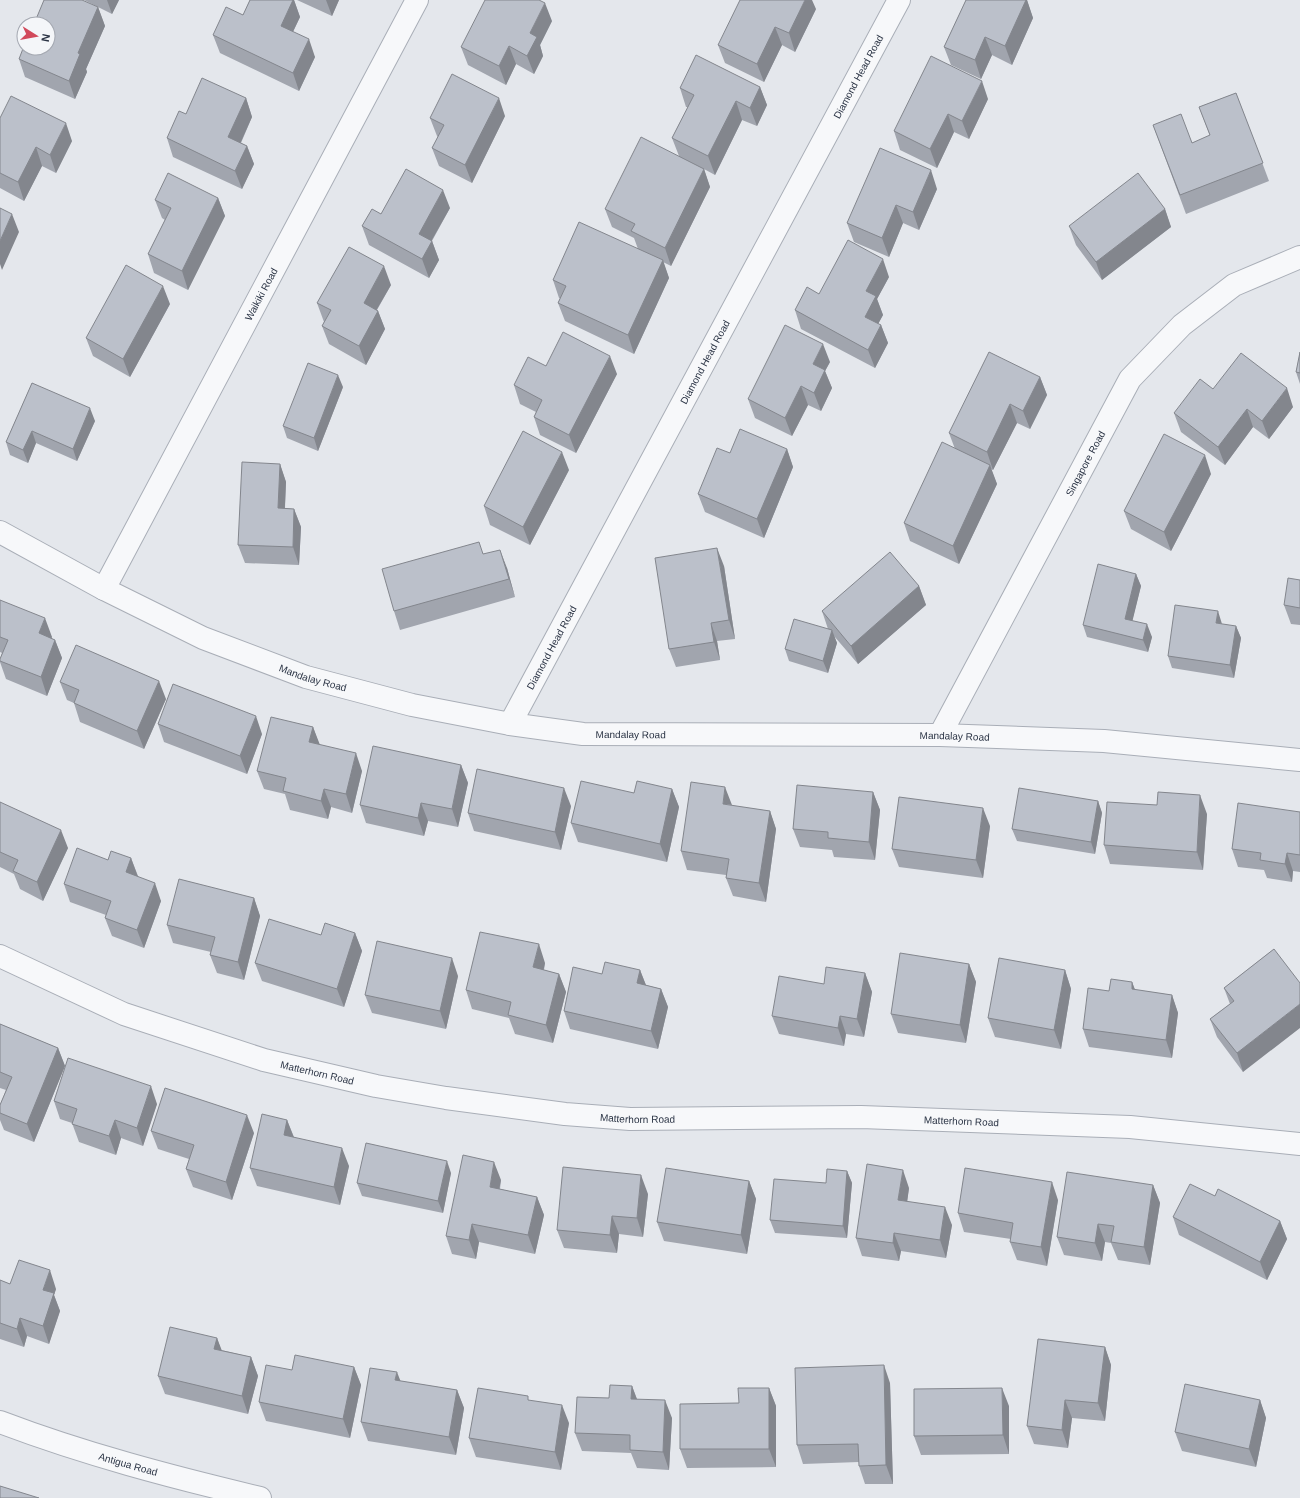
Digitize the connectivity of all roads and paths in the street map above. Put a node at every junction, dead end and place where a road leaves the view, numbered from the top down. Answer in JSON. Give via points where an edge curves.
{"nodes":[{"id":1,"x":417,"y":0,"type":"edge"},
{"id":2,"x":899,"y":0,"type":"edge"},
{"id":3,"x":1300,"y":257,"type":"edge"},
{"id":4,"x":0,"y":532,"type":"edge"},
{"id":5,"x":104,"y":588,"type":"junction"},
{"id":6,"x":510,"y":724,"type":"junction"},
{"id":7,"x":940,"y":735,"type":"junction"},
{"id":8,"x":1300,"y":760,"type":"edge"},
{"id":9,"x":0,"y":956,"type":"edge"},
{"id":10,"x":1300,"y":1144,"type":"edge"},
{"id":11,"x":0,"y":1422,"type":"edge"},
{"id":12,"x":260,"y":1498,"type":"edge"}],
"edges":[{"from":1,"to":5,"type":"street","name":"Waikiki Road"},
{"from":2,"to":6,"type":"street","name":"Diamond Head Road"},
{"from":3,"to":7,"type":"street","name":"Singapore Road","via":[[1234,285],[1182,325],[1130,380]]},
{"from":4,"to":5,"type":"street","name":"Mandalay Road"},
{"from":5,"to":6,"type":"street","name":"Mandalay Road","via":[[203,638],[306,676],[412,705]]},
{"from":6,"to":7,"type":"street","name":"Mandalay Road","via":[[583,734]]},
{"from":7,"to":8,"type":"street","name":"Mandalay Road","via":[[1104,741]]},
{"from":9,"to":10,"type":"street","name":"Matterhorn Road","via":[[124,1014],[264,1060],[376,1086],[446,1098],[565,1114],[630,1119],[892,1118],[1130,1127]]},
{"from":11,"to":12,"type":"street","name":"Antigua Road","via":[[106,1458]]}]}
